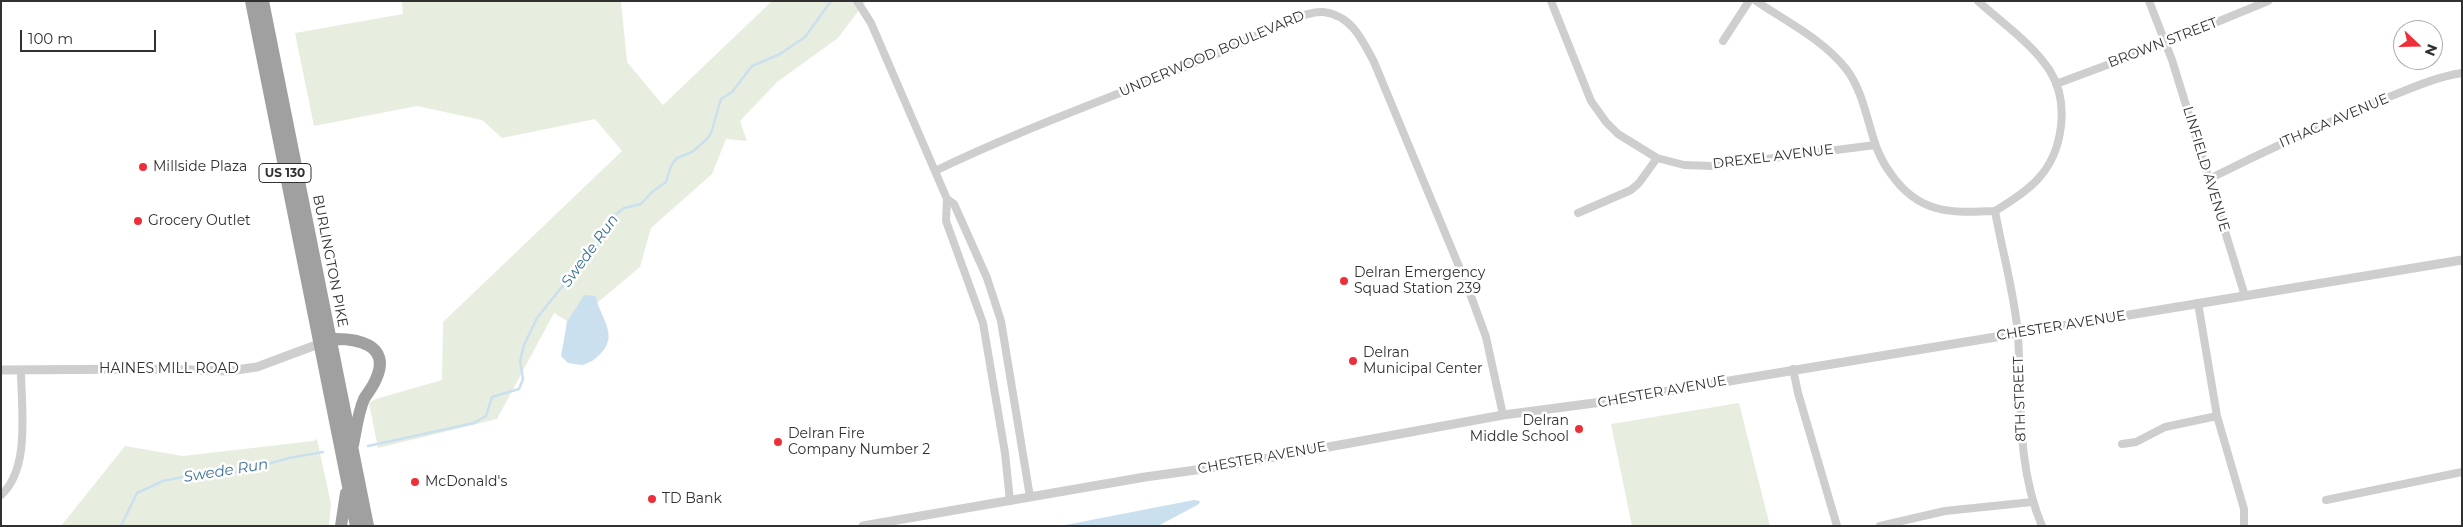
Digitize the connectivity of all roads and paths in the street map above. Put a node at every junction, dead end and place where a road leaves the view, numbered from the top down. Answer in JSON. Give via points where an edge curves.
{"nodes":[{"id":1,"x":251,"y":1,"type":"edge"},
{"id":2,"x":263,"y":1,"type":"edge"},
{"id":3,"x":858,"y":1,"type":"edge"},
{"id":4,"x":1551,"y":1,"type":"edge"},
{"id":5,"x":1749,"y":1,"type":"edge"},
{"id":6,"x":1756,"y":1,"type":"edge"},
{"id":7,"x":1978,"y":1,"type":"edge"},
{"id":8,"x":2149,"y":1,"type":"edge"},
{"id":9,"x":2268,"y":1,"type":"edge"},
{"id":10,"x":1723,"y":41,"type":"dead end"},
{"id":11,"x":2166,"y":43,"type":"junction"},
{"id":12,"x":2462,"y":73,"type":"edge"},
{"id":13,"x":2056,"y":84,"type":"junction"},
{"id":14,"x":1875,"y":145,"type":"junction"},
{"id":15,"x":1656,"y":158,"type":"junction"},
{"id":16,"x":935,"y":171,"type":"junction"},
{"id":17,"x":2209,"y":178,"type":"junction"},
{"id":18,"x":947,"y":198,"type":"junction"},
{"id":19,"x":1995,"y":211,"type":"junction"},
{"id":20,"x":1578,"y":214,"type":"dead end"},
{"id":21,"x":2462,"y":260,"type":"edge"},
{"id":22,"x":2246,"y":296,"type":"junction"},
{"id":23,"x":2198,"y":304,"type":"junction"},
{"id":24,"x":2018,"y":333,"type":"junction"},
{"id":25,"x":325,"y":342,"type":"junction"},
{"id":26,"x":1793,"y":369,"type":"junction"},
{"id":27,"x":1,"y":370,"type":"edge"},
{"id":28,"x":21,"y":370,"type":"junction"},
{"id":29,"x":1503,"y":415,"type":"junction"},
{"id":30,"x":2216,"y":416,"type":"junction"},
{"id":31,"x":2122,"y":444,"type":"dead end"},
{"id":32,"x":352,"y":450,"type":"junction"},
{"id":33,"x":2462,"y":472,"type":"edge"},
{"id":34,"x":347,"y":484,"type":"junction"},
{"id":35,"x":1,"y":495,"type":"edge"},
{"id":36,"x":1030,"y":497,"type":"junction"},
{"id":37,"x":2326,"y":500,"type":"dead end"},
{"id":38,"x":1010,"y":501,"type":"junction"},
{"id":39,"x":2032,"y":502,"type":"junction"},
{"id":40,"x":341,"y":526,"type":"edge"},
{"id":41,"x":356,"y":526,"type":"edge"},
{"id":42,"x":368,"y":526,"type":"edge"},
{"id":43,"x":862,"y":526,"type":"edge"},
{"id":44,"x":1837,"y":526,"type":"edge"},
{"id":45,"x":1880,"y":526,"type":"edge"},
{"id":46,"x":2042,"y":526,"type":"edge"},
{"id":47,"x":2244,"y":526,"type":"edge"}],
"edges":[{"from":1,"to":25,"type":"highway","name":"BURLINGTON PIKE","number":"US 130"},
{"from":2,"to":25,"type":"highway","name":"BURLINGTON PIKE","number":"US 130"},
{"from":3,"to":16,"type":"street","via":[[871,23]]},
{"from":4,"to":15,"type":"street","name":"DREXEL AVENUE","via":[[1591,101],[1618,134]]},
{"from":5,"to":10,"type":"street"},
{"from":6,"to":14,"type":"street","via":[[1825,47],[1847,70],[1861,96]]},
{"from":7,"to":13,"type":"street","via":[[2030,48],[2049,70]]},
{"from":8,"to":11,"type":"street","name":"LINFIELD AVENUE"},
{"from":9,"to":11,"type":"street","name":"BROWN STREET"},
{"from":11,"to":13,"type":"street","name":"BROWN STREET"},
{"from":11,"to":17,"type":"street","name":"LINFIELD AVENUE"},
{"from":12,"to":17,"type":"street","name":"ITHACA AVENUE","via":[[2398,94],[2306,131]]},
{"from":13,"to":19,"type":"street","via":[[2062,112],[2053,156],[2039,178]]},
{"from":14,"to":15,"type":"street","name":"DREXEL AVENUE","via":[[1712,166],[1684,165]]},
{"from":14,"to":19,"type":"street","via":[[1880,158],[1908,195],[1933,208],[1958,212]]},
{"from":15,"to":20,"type":"street","via":[[1639,183],[1630,190]]},
{"from":16,"to":18,"type":"street"},
{"from":16,"to":29,"type":"street","name":"UNDERWOOD BOULEVARD","via":[[978,150],[1308,14],[1332,14],[1354,27],[1374,62],[1486,337]]},
{"from":17,"to":22,"type":"street","name":"LINFIELD AVENUE"},
{"from":18,"to":36,"type":"street","via":[[954,204],[987,278],[1001,321]]},
{"from":18,"to":38,"type":"street","via":[[946,221],[983,323]]},
{"from":19,"to":24,"type":"street","name":"8TH STREET"},
{"from":21,"to":22,"type":"street","name":"CHESTER AVENUE"},
{"from":22,"to":23,"type":"street","name":"CHESTER AVENUE"},
{"from":23,"to":24,"type":"street","name":"CHESTER AVENUE"},
{"from":23,"to":30,"type":"street"},
{"from":24,"to":26,"type":"street","name":"CHESTER AVENUE"},
{"from":24,"to":39,"type":"street","name":"8TH STREET","via":[[2022,453]]},
{"from":25,"to":28,"type":"street","name":"HAINES MILL ROAD","via":[[257,367],[229,371]]},
{"from":25,"to":32,"type":"highway","name":"BURLINGTON PIKE","number":"US 130"},
{"from":25,"to":32,"type":"highway","via":[[363,341],[379,360],[377,379],[364,399]]},
{"from":25,"to":34,"type":"highway","name":"BURLINGTON PIKE","number":"US 130"},
{"from":26,"to":29,"type":"street","name":"CHESTER AVENUE","via":[[1602,402]]},
{"from":26,"to":44,"type":"street"},
{"from":27,"to":28,"type":"street","name":"HAINES MILL ROAD"},
{"from":28,"to":35,"type":"street","via":[[18,468],[11,485]]},
{"from":29,"to":36,"type":"street","name":"CHESTER AVENUE","via":[[1225,466]]},
{"from":30,"to":31,"type":"street","via":[[2165,427],[2136,442]]},
{"from":30,"to":47,"type":"street","via":[[2244,509]]},
{"from":32,"to":42,"type":"highway","name":"BURLINGTON PIKE","number":"US 130"},
{"from":33,"to":37,"type":"street"},
{"from":34,"to":40,"type":"highway"},
{"from":34,"to":41,"type":"highway","name":"BURLINGTON PIKE","number":"US 130"},
{"from":36,"to":38,"type":"street","name":"CHESTER AVENUE"},
{"from":38,"to":43,"type":"street","name":"CHESTER AVENUE"},
{"from":39,"to":45,"type":"street","via":[[1945,511]]},
{"from":39,"to":46,"type":"street","name":"8TH STREET"}]}
